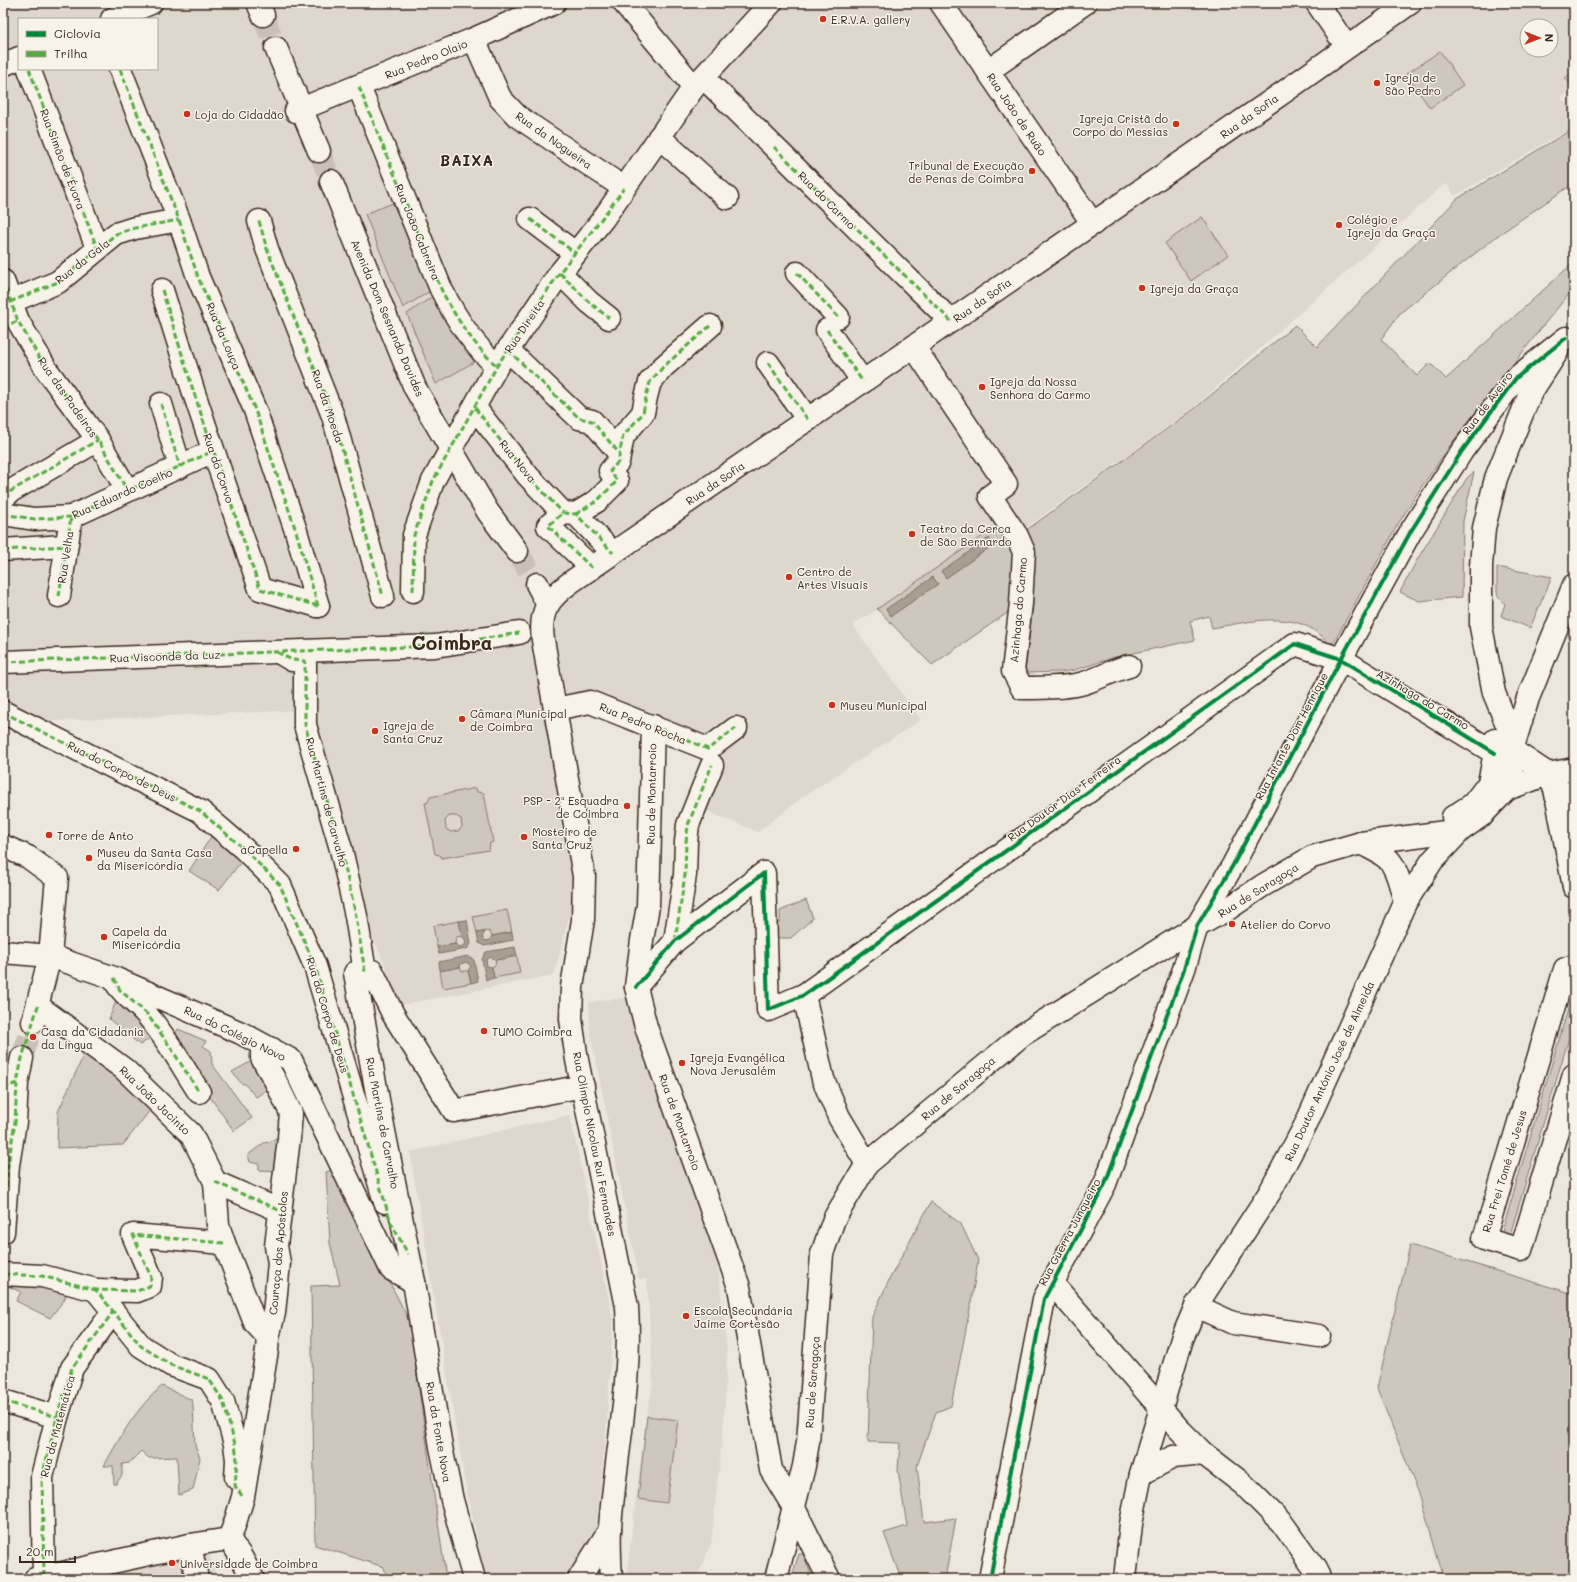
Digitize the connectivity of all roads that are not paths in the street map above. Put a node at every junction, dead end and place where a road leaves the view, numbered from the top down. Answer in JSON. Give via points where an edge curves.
{"nodes":[{"id":1,"x":151,"y":3,"type":"edge"},
{"id":2,"x":554,"y":3,"type":"edge"},
{"id":3,"x":624,"y":3,"type":"edge"},
{"id":4,"x":771,"y":3,"type":"edge"},
{"id":5,"x":941,"y":3,"type":"edge"},
{"id":6,"x":1085,"y":3,"type":"edge"},
{"id":7,"x":1317,"y":3,"type":"edge"},
{"id":8,"x":1410,"y":3,"type":"edge"},
{"id":9,"x":114,"y":18,"type":"edge"},
{"id":10,"x":474,"y":40,"type":"junction"},
{"id":11,"x":1347,"y":47,"type":"junction"},
{"id":12,"x":276,"y":48,"type":"tunnel mouth"},
{"id":13,"x":18,"y":58,"type":"edge"},
{"id":14,"x":3,"y":65,"type":"edge"},
{"id":15,"x":30,"y":70,"type":"edge"},
{"id":16,"x":120,"y":70,"type":"edge"},
{"id":17,"x":988,"y":71,"type":"junction"},
{"id":18,"x":699,"y":82,"type":"junction"},
{"id":19,"x":359,"y":87,"type":"junction"},
{"id":20,"x":299,"y":110,"type":"junction"},
{"id":21,"x":659,"y":137,"type":"junction"},
{"id":22,"x":318,"y":151,"type":"tunnel mouth"},
{"id":23,"x":331,"y":181,"type":"tunnel mouth"},
{"id":24,"x":624,"y":188,"type":"junction"},
{"id":25,"x":727,"y":198,"type":"dead end"},
{"id":26,"x":530,"y":219,"type":"dead end"},
{"id":27,"x":179,"y":220,"type":"junction"},
{"id":28,"x":259,"y":222,"type":"dead end"},
{"id":29,"x":1093,"y":224,"type":"junction"},
{"id":30,"x":97,"y":248,"type":"junction"},
{"id":31,"x":575,"y":253,"type":"junction"},
{"id":32,"x":560,"y":273,"type":"junction"},
{"id":33,"x":797,"y":274,"type":"dead end"},
{"id":34,"x":3,"y":281,"type":"edge"},
{"id":35,"x":162,"y":290,"type":"dead end"},
{"id":36,"x":11,"y":316,"type":"edge"},
{"id":37,"x":609,"y":318,"type":"dead end"},
{"id":38,"x":951,"y":321,"type":"junction"},
{"id":39,"x":710,"y":326,"type":"dead end"},
{"id":40,"x":1571,"y":335,"type":"edge"},
{"id":41,"x":914,"y":347,"type":"junction"},
{"id":42,"x":502,"y":358,"type":"junction"},
{"id":43,"x":768,"y":363,"type":"dead end"},
{"id":44,"x":863,"y":382,"type":"junction"},
{"id":45,"x":161,"y":404,"type":"dead end"},
{"id":46,"x":474,"y":408,"type":"junction"},
{"id":47,"x":808,"y":420,"type":"junction"},
{"id":48,"x":98,"y":440,"type":"junction"},
{"id":49,"x":450,"y":450,"type":"junction"},
{"id":50,"x":214,"y":451,"type":"junction"},
{"id":51,"x":1462,"y":451,"type":"joint"},
{"id":52,"x":619,"y":458,"type":"junction"},
{"id":53,"x":180,"y":467,"type":"junction"},
{"id":54,"x":127,"y":490,"type":"junction"},
{"id":55,"x":3,"y":498,"type":"edge"},
{"id":56,"x":3,"y":514,"type":"edge"},
{"id":57,"x":570,"y":514,"type":"junction"},
{"id":58,"x":71,"y":517,"type":"junction"},
{"id":59,"x":66,"y":546,"type":"junction"},
{"id":60,"x":3,"y":550,"type":"edge"},
{"id":61,"x":517,"y":551,"type":"tunnel mouth"},
{"id":62,"x":613,"y":553,"type":"junction"},
{"id":63,"x":592,"y":568,"type":"junction"},
{"id":64,"x":1574,"y":585,"type":"edge"},
{"id":65,"x":413,"y":591,"type":"dead end"},
{"id":66,"x":546,"y":595,"type":"joint"},
{"id":67,"x":59,"y":596,"type":"dead end"},
{"id":68,"x":383,"y":596,"type":"dead end"},
{"id":69,"x":318,"y":606,"type":"joint"},
{"id":70,"x":1568,"y":609,"type":"edge"},
{"id":71,"x":519,"y":634,"type":"dead end"},
{"id":72,"x":277,"y":652,"type":"junction"},
{"id":73,"x":1341,"y":659,"type":"junction"},
{"id":74,"x":3,"y":662,"type":"edge"},
{"id":75,"x":1129,"y":666,"type":"dead end"},
{"id":76,"x":1494,"y":693,"type":"junction"},
{"id":77,"x":555,"y":709,"type":"junction"},
{"id":78,"x":3,"y":712,"type":"edge"},
{"id":79,"x":653,"y":726,"type":"junction"},
{"id":80,"x":736,"y":728,"type":"dead end"},
{"id":81,"x":1504,"y":752,"type":"junction"},
{"id":82,"x":710,"y":757,"type":"junction"},
{"id":83,"x":1574,"y":769,"type":"edge"},
{"id":84,"x":1559,"y":786,"type":"edge"},
{"id":85,"x":1507,"y":789,"type":"junction"},
{"id":86,"x":1461,"y":830,"type":"junction"},
{"id":87,"x":1416,"y":836,"type":"junction"},
{"id":88,"x":1361,"y":844,"type":"junction"},
{"id":89,"x":3,"y":846,"type":"edge"},
{"id":90,"x":1233,"y":865,"type":"junction"},
{"id":91,"x":1262,"y":886,"type":"junction"},
{"id":92,"x":1574,"y":887,"type":"edge"},
{"id":93,"x":1405,"y":903,"type":"junction"},
{"id":94,"x":1197,"y":926,"type":"junction"},
{"id":95,"x":675,"y":941,"type":"junction"},
{"id":96,"x":3,"y":952,"type":"edge"},
{"id":97,"x":50,"y":956,"type":"junction"},
{"id":98,"x":1574,"y":966,"type":"edge"},
{"id":99,"x":368,"y":971,"type":"junction"},
{"id":100,"x":114,"y":978,"type":"junction"},
{"id":101,"x":636,"y":987,"type":"junction"},
{"id":102,"x":804,"y":995,"type":"junction"},
{"id":103,"x":272,"y":1049,"type":"junction"},
{"id":104,"x":22,"y":1058,"type":"tunnel mouth"},
{"id":105,"x":1574,"y":1075,"type":"edge"},
{"id":106,"x":10,"y":1085,"type":"edge"},
{"id":107,"x":583,"y":1086,"type":"junction"},
{"id":108,"x":199,"y":1092,"type":"dead end"},
{"id":109,"x":867,"y":1164,"type":"junction"},
{"id":110,"x":215,"y":1182,"type":"junction"},
{"id":111,"x":281,"y":1211,"type":"junction"},
{"id":112,"x":3,"y":1229,"type":"edge"},
{"id":113,"x":224,"y":1243,"type":"junction"},
{"id":114,"x":408,"y":1254,"type":"junction"},
{"id":115,"x":3,"y":1274,"type":"edge"},
{"id":116,"x":414,"y":1282,"type":"junction"},
{"id":117,"x":1052,"y":1283,"type":"junction"},
{"id":118,"x":96,"y":1290,"type":"junction"},
{"id":119,"x":1196,"y":1306,"type":"junction"},
{"id":120,"x":113,"y":1312,"type":"junction"},
{"id":121,"x":1319,"y":1336,"type":"dead end"},
{"id":122,"x":268,"y":1337,"type":"junction"},
{"id":123,"x":3,"y":1401,"type":"edge"},
{"id":124,"x":1161,"y":1407,"type":"junction"},
{"id":125,"x":58,"y":1416,"type":"junction"},
{"id":126,"x":1204,"y":1454,"type":"junction"},
{"id":127,"x":1141,"y":1474,"type":"junction"},
{"id":128,"x":243,"y":1497,"type":"junction"},
{"id":129,"x":793,"y":1506,"type":"junction"},
{"id":130,"x":610,"y":1529,"type":"junction"},
{"id":131,"x":228,"y":1539,"type":"junction"},
{"id":132,"x":190,"y":1545,"type":"junction"},
{"id":133,"x":39,"y":1578,"type":"edge"},
{"id":134,"x":197,"y":1579,"type":"edge"},
{"id":135,"x":253,"y":1579,"type":"edge"},
{"id":136,"x":474,"y":1579,"type":"edge"},
{"id":137,"x":579,"y":1579,"type":"edge"},
{"id":138,"x":611,"y":1579,"type":"edge"},
{"id":139,"x":776,"y":1579,"type":"edge"},
{"id":140,"x":828,"y":1579,"type":"edge"},
{"id":141,"x":990,"y":1579,"type":"edge"},
{"id":142,"x":1125,"y":1579,"type":"edge"},
{"id":143,"x":1320,"y":1579,"type":"edge"}],
"edges":[{"from":1,"to":9,"type":"street"},
{"from":2,"to":10,"type":"street","name":"Rua Pedro Olaio"},
{"from":3,"to":18,"type":"street","name":"Rua do Carmo"},
{"from":4,"to":18,"type":"street","name":"Rua Direita"},
{"from":5,"to":17,"type":"street","name":"Rua João de Ruão"},
{"from":6,"to":17,"type":"street"},
{"from":7,"to":11,"type":"street"},
{"from":8,"to":11,"type":"street","name":"Rua da Sofia"},
{"from":10,"to":19,"type":"street","name":"Rua Pedro Olaio"},
{"from":10,"to":24,"type":"street","name":"Rua da Nogueira","via":[[500,98],[517,116]]},
{"from":11,"to":29,"type":"street","name":"Rua da Sofia"},
{"from":12,"to":20,"type":"street"},
{"from":13,"to":14,"type":"street"},
{"from":15,"to":30,"type":"street","name":"Rua Simão de Évora"},
{"from":16,"to":27,"type":"street","name":"Rua da Louça"},
{"from":17,"to":29,"type":"street","name":"Rua João de Ruão"},
{"from":18,"to":21,"type":"street","name":"Rua Direita"},
{"from":18,"to":38,"type":"street","name":"Rua do Carmo","via":[[774,147]]},
{"from":19,"to":20,"type":"street","name":"Rua Pedro Olaio"},
{"from":19,"to":42,"type":"street","name":"Rua João Cabreira","via":[[441,289],[483,354]]},
{"from":20,"to":22,"type":"street"},
{"from":21,"to":24,"type":"street","name":"Rua Direita"},
{"from":21,"to":25,"type":"street"},
{"from":23,"to":49,"type":"street","name":"Avenida Dom Sesnando Davides","via":[[415,388]]},
{"from":24,"to":31,"type":"street","name":"Rua Direita"},
{"from":26,"to":31,"type":"street"},
{"from":27,"to":30,"type":"street","name":"Rua da Gala","via":[[116,234]]},
{"from":27,"to":69,"type":"street","name":"Rua da Louça","via":[[198,277],[258,417]]},
{"from":28,"to":68,"type":"street","name":"Rua da Moeda","via":[[267,249],[333,416]]},
{"from":29,"to":38,"type":"street","name":"Rua da Sofia"},
{"from":30,"to":36,"type":"street","name":"Rua da Gala","via":[[58,282]]},
{"from":31,"to":32,"type":"street","name":"Rua Direita"},
{"from":32,"to":37,"type":"street"},
{"from":32,"to":42,"type":"street","name":"Rua Direita"},
{"from":33,"to":44,"type":"street","via":[[833,323]]},
{"from":34,"to":36,"type":"street","name":"Rua das Padeiras"},
{"from":35,"to":50,"type":"street","name":"Rua do Corvo"},
{"from":36,"to":48,"type":"street","name":"Rua das Padeiras"},
{"from":38,"to":41,"type":"street","name":"Rua da Sofia"},
{"from":39,"to":52,"type":"street","via":[[663,367],[650,382],[643,413],[623,436]]},
{"from":40,"to":51,"type":"street","name":"Rua de Aveiro","via":[[1516,378]]},
{"from":40,"to":76,"type":"street","name":"Rua de Aveiro","via":[[1530,394],[1496,478],[1484,528],[1481,566],[1482,627]]},
{"from":41,"to":44,"type":"street","name":"Rua da Sofia"},
{"from":41,"to":75,"type":"street","name":"Azinhaga do Carmo","via":[[1006,484],[990,496],[1017,536],[1024,552],[1021,603],[1012,671],[1022,688],[1084,683]]},
{"from":42,"to":46,"type":"street","name":"Rua Direita"},
{"from":42,"to":52,"type":"street","name":"Rua João Cabreira","via":[[579,418],[592,421]]},
{"from":43,"to":47,"type":"street"},
{"from":44,"to":47,"type":"street","name":"Rua da Sofia"},
{"from":45,"to":53,"type":"street"},
{"from":46,"to":49,"type":"street","name":"Rua Direita"},
{"from":46,"to":57,"type":"street","name":"Rua Nova","via":[[528,476]]},
{"from":47,"to":62,"type":"street","name":"Rua da Sofia"},
{"from":48,"to":54,"type":"street","name":"Rua das Padeiras"},
{"from":48,"to":55,"type":"street"},
{"from":49,"to":61,"type":"street","name":"Avenida Dom Sesnando Davides","via":[[488,512]]},
{"from":49,"to":65,"type":"street","name":"Rua Direita","via":[[433,481],[414,535]]},
{"from":50,"to":53,"type":"street","name":"Rua Eduardo Coelho"},
{"from":50,"to":69,"type":"street","name":"Rua do Corvo","via":[[260,589]]},
{"from":51,"to":73,"type":"street","name":"Rua Infante Dom Henrique","via":[[1411,531]]},
{"from":52,"to":57,"type":"street","via":[[610,471],[617,481],[597,501]]},
{"from":53,"to":54,"type":"street","name":"Rua Eduardo Coelho"},
{"from":54,"to":58,"type":"street","name":"Rua Eduardo Coelho"},
{"from":56,"to":58,"type":"street","name":"Rua Eduardo Coelho","via":[[34,519]]},
{"from":57,"to":62,"type":"street","name":"Rua Nova"},
{"from":57,"to":63,"type":"street","via":[[548,526]]},
{"from":58,"to":59,"type":"street","name":"Rua Velha"},
{"from":59,"to":60,"type":"street"},
{"from":59,"to":67,"type":"street","name":"Rua Velha"},
{"from":62,"to":63,"type":"street","name":"Rua da Sofia"},
{"from":63,"to":66,"type":"street","name":"Rua da Sofia"},
{"from":64,"to":70,"type":"street"},
{"from":66,"to":77,"type":"street","name":"Rua Olímpio Nicolau Rui Fernandes","via":[[542,632]]},
{"from":70,"to":81,"type":"street"},
{"from":71,"to":72,"type":"street","name":"Rua Visconde da Luz","via":[[435,646]]},
{"from":72,"to":74,"type":"street","name":"Rua Visconde da Luz"},
{"from":72,"to":99,"type":"street","name":"Rua Martins de Carvalho","via":[[292,660],[305,661],[305,725],[341,849]]},
{"from":73,"to":81,"type":"street","name":"Azinhaga do Carmo"},
{"from":73,"to":90,"type":"street","name":"Rua Infante Dom Henrique"},
{"from":73,"to":102,"type":"street","name":"Rua Doutor Dias Ferreira","via":[[1295,644]]},
{"from":76,"to":81,"type":"street"},
{"from":76,"to":81,"type":"street","name":"Rua de Aveiro","via":[[1508,727]]},
{"from":77,"to":79,"type":"street","name":"Rua Pedro Rocha","via":[[590,702]]},
{"from":77,"to":107,"type":"street","name":"Rua Olímpio Nicolau Rui Fernandes","via":[[584,876],[583,920],[572,987],[571,1019]]},
{"from":78,"to":114,"type":"street","name":"Rua do Corpo de Deus","via":[[200,811],[280,885],[314,966],[391,1223]]},
{"from":79,"to":82,"type":"street","name":"Rua Pedro Rocha"},
{"from":79,"to":101,"type":"street","name":"Rua de Montarroio","via":[[648,906]]},
{"from":80,"to":82,"type":"street"},
{"from":81,"to":84,"type":"street","name":"Azinhaga do Carmo"},
{"from":81,"to":85,"type":"street","via":[[1512,768]]},
{"from":81,"to":87,"type":"street","via":[[1488,783],[1473,804]]},
{"from":82,"to":95,"type":"street","via":[[688,825],[685,875]]},
{"from":83,"to":84,"type":"street"},
{"from":84,"to":85,"type":"street"},
{"from":84,"to":92,"type":"street"},
{"from":85,"to":86,"type":"street","name":"Rua Doutor António José de Almeida","via":[[1482,815]]},
{"from":86,"to":87,"type":"street","name":"Rua de Saragoça"},
{"from":86,"to":93,"type":"street","name":"Rua Doutor António José de Almeida","via":[[1432,861]]},
{"from":87,"to":88,"type":"street","name":"Rua de Saragoça"},
{"from":88,"to":91,"type":"street","name":"Rua de Saragoça","via":[[1312,857]]},
{"from":88,"to":93,"type":"street","via":[[1378,852],[1392,864]]},
{"from":89,"to":97,"type":"street","via":[[28,857],[58,878]]},
{"from":90,"to":91,"type":"street","via":[[1240,875]]},
{"from":90,"to":94,"type":"street","name":"Rua Infante Dom Henrique"},
{"from":91,"to":94,"type":"street","name":"Rua de Saragoça"},
{"from":93,"to":119,"type":"street","name":"Rua Doutor António José de Almeida","via":[[1306,1124],[1270,1192]]},
{"from":94,"to":109,"type":"street","name":"Rua de Saragoça","via":[[1022,1035]]},
{"from":94,"to":117,"type":"street","name":"Rua Guerra Junqueiro","via":[[1184,969],[1105,1184]]},
{"from":95,"to":101,"type":"street"},
{"from":95,"to":102,"type":"street","via":[[764,873],[768,1010]]},
{"from":96,"to":97,"type":"street","name":"Rua do Colégio Novo"},
{"from":97,"to":100,"type":"street","name":"Rua do Colégio Novo"},
{"from":97,"to":110,"type":"street","name":"Rua João Jacinto","via":[[35,1014],[124,1069],[191,1134]]},
{"from":98,"to":105,"type":"street","name":"Rua Frei Tomé de Jesus","via":[[1565,969],[1484,1239],[1521,1250]]},
{"from":99,"to":107,"type":"street","via":[[454,1111]]},
{"from":99,"to":114,"type":"street","name":"Rua Martins de Carvalho","via":[[355,974]]},
{"from":100,"to":103,"type":"street","name":"Rua do Colégio Novo","via":[[200,1014]]},
{"from":100,"to":108,"type":"street","via":[[120,990],[146,1014]]},
{"from":101,"to":129,"type":"street","name":"Rua de Montarroio","via":[[646,1027],[739,1287],[771,1470]]},
{"from":102,"to":109,"type":"street","via":[[823,1079],[839,1117]]},
{"from":103,"to":111,"type":"street","name":"Couraça dos Apóstolos","via":[[266,1049],[262,1053],[262,1058],[291,1113]]},
{"from":103,"to":116,"type":"street","name":"Rua do Colégio Novo","via":[[292,1060],[391,1269]]},
{"from":104,"to":106,"type":"street"},
{"from":106,"to":112,"type":"street","via":[[15,1122],[8,1165]]},
{"from":107,"to":130,"type":"street","name":"Rua Olímpio Nicolau Rui Fernandes","via":[[627,1307],[629,1338],[625,1404]]},
{"from":109,"to":129,"type":"street","name":"Rua de Saragoça","via":[[834,1219],[822,1254],[808,1442]]},
{"from":110,"to":111,"type":"street"},
{"from":110,"to":113,"type":"street","name":"Rua João Jacinto","via":[[218,1225]]},
{"from":111,"to":122,"type":"street","name":"Couraça dos Apóstolos","via":[[276,1246],[279,1263],[274,1313]]},
{"from":113,"to":118,"type":"street","via":[[133,1235],[151,1277],[150,1286],[137,1291]]},
{"from":113,"to":122,"type":"street","name":"Rua João Jacinto","via":[[255,1323]]},
{"from":114,"to":116,"type":"street","name":"Rua Martins de Carvalho"},
{"from":115,"to":118,"type":"street","via":[[42,1276]]},
{"from":116,"to":136,"type":"street","name":"Rua da Fonte Nova","via":[[441,1447],[452,1500]]},
{"from":117,"to":124,"type":"street"},
{"from":117,"to":141,"type":"street","name":"Rua Guerra Junqueiro","via":[[1044,1299]]},
{"from":118,"to":120,"type":"street"},
{"from":119,"to":121,"type":"street","via":[[1233,1323]]},
{"from":119,"to":124,"type":"street","name":"Rua Doutor António José de Almeida","via":[[1182,1339]]},
{"from":120,"to":125,"type":"street","name":"Rua da Matemática","via":[[72,1368]]},
{"from":120,"to":128,"type":"street","via":[[141,1346],[171,1365],[209,1379],[223,1400],[235,1444],[235,1486]]},
{"from":122,"to":128,"type":"street","name":"Couraça dos Apóstolos"},
{"from":123,"to":125,"type":"street"},
{"from":124,"to":126,"type":"street"},
{"from":124,"to":127,"type":"street","name":"Rua Doutor António José de Almeida"},
{"from":125,"to":133,"type":"street","name":"Rua da Matemática","via":[[42,1477]]},
{"from":126,"to":127,"type":"street","via":[[1172,1457]]},
{"from":126,"to":143,"type":"street","via":[[1243,1484],[1282,1523]]},
{"from":127,"to":142,"type":"street","name":"Rua Doutor António José de Almeida","via":[[1131,1524]]},
{"from":128,"to":131,"type":"street","name":"Couraça dos Apóstolos"},
{"from":129,"to":139,"type":"street","name":"Rua de Saragoça"},
{"from":129,"to":140,"type":"street","name":"Rua de Montarroio"},
{"from":130,"to":137,"type":"street","name":"Rua Olímpio Nicolau Rui Fernandes"},
{"from":130,"to":138,"type":"street","name":"Rua Olímpio Nicolau Rui Fernandes"},
{"from":131,"to":132,"type":"street"},
{"from":131,"to":135,"type":"street","via":[[240,1554]]},
{"from":132,"to":133,"type":"street"},
{"from":132,"to":134,"type":"street"}]}
